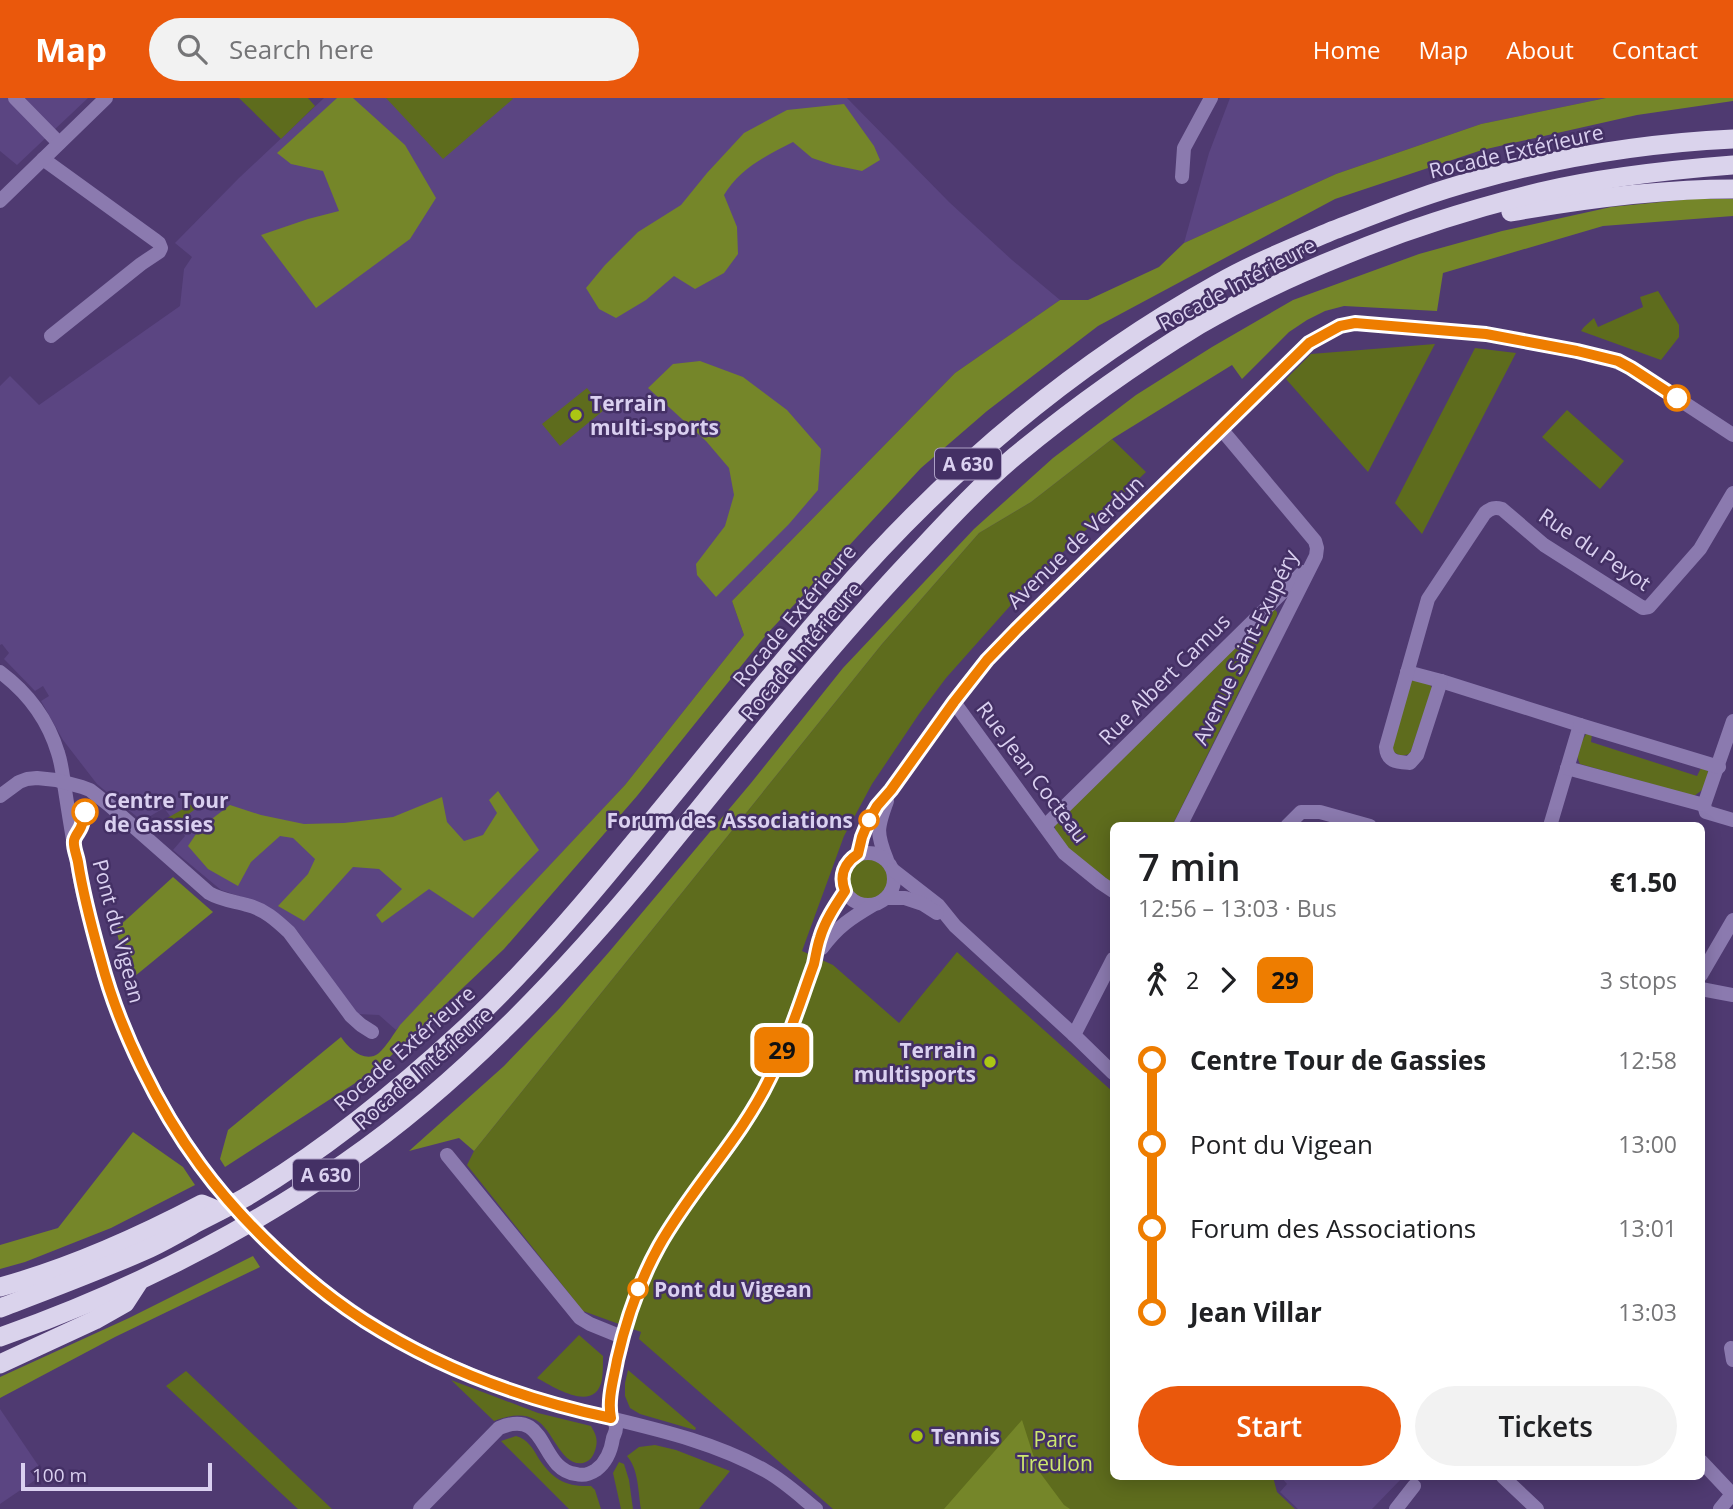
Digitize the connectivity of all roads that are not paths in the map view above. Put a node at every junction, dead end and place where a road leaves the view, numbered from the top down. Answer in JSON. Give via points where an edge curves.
{"nodes":[{"id":1,"x":15,"y":98,"type":"edge"},
{"id":2,"x":106,"y":98,"type":"edge"},
{"id":3,"x":1211,"y":98,"type":"edge"},
{"id":4,"x":1733,"y":139,"type":"edge"},
{"id":5,"x":58,"y":143,"type":"junction"},
{"id":6,"x":43,"y":159,"type":"junction"},
{"id":7,"x":1733,"y":165,"type":"edge"},
{"id":8,"x":1182,"y":177,"type":"dead end"},
{"id":9,"x":1733,"y":189,"type":"edge"},
{"id":10,"x":0,"y":201,"type":"edge"},
{"id":11,"x":1416,"y":228,"type":"junction"},
{"id":12,"x":51,"y":337,"type":"dead end"},
{"id":13,"x":1222,"y":430,"type":"junction"},
{"id":14,"x":1733,"y":435,"type":"edge"},
{"id":15,"x":1733,"y":493,"type":"edge"},
{"id":16,"x":1313,"y":562,"type":"junction"},
{"id":17,"x":0,"y":672,"type":"edge"},
{"id":18,"x":1407,"y":672,"type":"junction"},
{"id":19,"x":1441,"y":681,"type":"junction"},
{"id":20,"x":954,"y":702,"type":"junction"},
{"id":21,"x":1733,"y":720,"type":"edge"},
{"id":22,"x":1580,"y":725,"type":"junction"},
{"id":23,"x":1718,"y":767,"type":"junction"},
{"id":24,"x":1567,"y":768,"type":"junction"},
{"id":25,"x":63,"y":782,"type":"junction"},
{"id":26,"x":891,"y":790,"type":"junction"},
{"id":27,"x":0,"y":796,"type":"edge"},
{"id":28,"x":1704,"y":805,"type":"junction"},
{"id":29,"x":1733,"y":820,"type":"edge"},
{"id":30,"x":1182,"y":822,"type":"edge"},
{"id":31,"x":1291,"y":822,"type":"edge"},
{"id":32,"x":1356,"y":822,"type":"edge"},
{"id":33,"x":1551,"y":822,"type":"edge"},
{"id":34,"x":1045,"y":826,"type":"junction"},
{"id":35,"x":858,"y":854,"type":"junction"},
{"id":36,"x":890,"y":865,"type":"junction"},
{"id":37,"x":1110,"y":889,"type":"edge"},
{"id":38,"x":845,"y":891,"type":"junction"},
{"id":39,"x":880,"y":902,"type":"junction"},
{"id":40,"x":951,"y":921,"type":"junction"},
{"id":41,"x":1732,"y":923,"type":"edge"},
{"id":42,"x":816,"y":958,"type":"junction"},
{"id":43,"x":1706,"y":960,"type":"edge"},
{"id":44,"x":1110,"y":965,"type":"edge"},
{"id":45,"x":1705,"y":990,"type":"edge"},
{"id":46,"x":1733,"y":995,"type":"edge"},
{"id":47,"x":372,"y":1032,"type":"dead end"},
{"id":48,"x":1074,"y":1035,"type":"junction"},
{"id":49,"x":1110,"y":1070,"type":"edge"},
{"id":50,"x":447,"y":1155,"type":"dead end"},
{"id":51,"x":219,"y":1211,"type":"junction"},
{"id":52,"x":140,"y":1281,"type":"junction"},
{"id":53,"x":0,"y":1287,"type":"edge"},
{"id":54,"x":0,"y":1308,"type":"edge"},
{"id":55,"x":0,"y":1337,"type":"edge"},
{"id":56,"x":622,"y":1337,"type":"junction"},
{"id":57,"x":0,"y":1364,"type":"edge"},
{"id":58,"x":611,"y":1418,"type":"junction"},
{"id":59,"x":1705,"y":1465,"type":"edge"},
{"id":60,"x":1506,"y":1480,"type":"edge"},
{"id":61,"x":1414,"y":1486,"type":"dead end"},
{"id":62,"x":1732,"y":1494,"type":"edge"},
{"id":63,"x":420,"y":1509,"type":"edge"},
{"id":64,"x":816,"y":1509,"type":"edge"},
{"id":65,"x":1396,"y":1509,"type":"edge"},
{"id":66,"x":1537,"y":1509,"type":"edge"},
{"id":67,"x":1720,"y":1509,"type":"edge"}],
"edges":[{"from":1,"to":5,"type":"street"},
{"from":2,"to":5,"type":"street"},
{"from":3,"to":8,"type":"street","via":[[1184,148]]},
{"from":4,"to":51,"type":"highway","name":"Rocade Extérieure","number":"A 630","via":[[1596,154],[1476,180],[1415,199],[1217,284],[1080,372],[981,452],[885,544],[506,989],[330,1142]]},
{"from":5,"to":6,"type":"street"},
{"from":6,"to":10,"type":"street"},
{"from":6,"to":12,"type":"street","via":[[161,248]]},
{"from":7,"to":11,"type":"highway","name":"Rocade Intérieure","number":"A 630","via":[[1565,187]]},
{"from":9,"to":11,"type":"highway","via":[[1595,199]]},
{"from":11,"to":52,"type":"highway","name":"Rocade Intérieure","number":"A 630","via":[[1318,266],[1203,323],[1110,384],[1014,458],[886,586],[599,928],[493,1040],[349,1161],[234,1233]]},
{"from":13,"to":14,"type":"street","name":"Avenue de Verdun","via":[[1309,343],[1355,323],[1486,334],[1618,361]]},
{"from":13,"to":16,"type":"street","name":"Avenue Saint-Exupéry","via":[[1315,541]]},
{"from":13,"to":20,"type":"street","name":"Avenue de Verdun","via":[[1016,630]]},
{"from":15,"to":18,"type":"street","name":"Rue du Peyot","via":[[1700,549],[1649,607],[1643,608],[1544,545],[1502,509],[1485,513],[1428,599]]},
{"from":16,"to":30,"type":"street","name":"Avenue Saint-Exupéry"},
{"from":16,"to":34,"type":"street","name":"Rue Albert Camus"},
{"from":17,"to":25,"type":"street","name":"Pont du Vigean","via":[[41,716],[59,756]]},
{"from":18,"to":19,"type":"street"},
{"from":18,"to":19,"type":"street","via":[[1386,747],[1389,759],[1398,762],[1410,763],[1417,755]]},
{"from":19,"to":22,"type":"street"},
{"from":20,"to":26,"type":"street","name":"Avenue de Verdun"},
{"from":20,"to":34,"type":"street","name":"Rue Jean Cocteau"},
{"from":21,"to":23,"type":"street"},
{"from":22,"to":23,"type":"street"},
{"from":22,"to":24,"type":"street"},
{"from":23,"to":28,"type":"street"},
{"from":24,"to":28,"type":"street"},
{"from":24,"to":33,"type":"street"},
{"from":25,"to":27,"type":"street","via":[[27,779]]},
{"from":25,"to":47,"type":"street","via":[[90,790],[209,893],[249,905],[278,921],[351,1016]]},
{"from":25,"to":58,"type":"street","name":"Pont du Vigean","via":[[82,888],[106,981],[126,1031],[174,1126],[240,1213],[316,1285],[365,1321],[431,1357],[504,1388]]},
{"from":26,"to":35,"type":"street","name":"Avenue de Verdun","via":[[869,820]]},
{"from":26,"to":36,"type":"street","name":"Avenue de Verdun","via":[[879,824],[879,841]]},
{"from":28,"to":29,"type":"street","via":[[1706,812]]},
{"from":31,"to":32,"type":"street","via":[[1301,813],[1320,812]]},
{"from":34,"to":37,"type":"street","name":"Rue Jean Cocteau","via":[[1064,853]]},
{"from":35,"to":36,"type":"street","via":[[874,853]]},
{"from":35,"to":38,"type":"street","via":[[842,874]]},
{"from":36,"to":39,"type":"street","via":[[894,885]]},
{"from":36,"to":40,"type":"street"},
{"from":38,"to":39,"type":"street","via":[[857,903]]},
{"from":38,"to":42,"type":"street","via":[[828,917]]},
{"from":39,"to":40,"type":"street","via":[[905,898]]},
{"from":39,"to":42,"type":"street","via":[[847,920]]},
{"from":40,"to":48,"type":"street"},
{"from":41,"to":43,"type":"street"},
{"from":42,"to":56,"type":"street","via":[[764,1091],[660,1244]]},
{"from":44,"to":48,"type":"street"},
{"from":45,"to":46,"type":"street"},
{"from":48,"to":49,"type":"street"},
{"from":50,"to":56,"type":"street","via":[[580,1318]]},
{"from":51,"to":53,"type":"highway","via":[[202,1204],[111,1248]]},
{"from":51,"to":54,"type":"highway","name":"Rocade Extérieure","number":"A 630","via":[[153,1247]]},
{"from":52,"to":55,"type":"highway","name":"Rocade Intérieure","number":"A 630"},
{"from":52,"to":57,"type":"highway","via":[[125,1303]]},
{"from":56,"to":58,"type":"street","via":[[609,1403]]},
{"from":58,"to":63,"type":"street","via":[[616,1428],[610,1452],[590,1474],[561,1469],[536,1431],[528,1425],[509,1424],[499,1428]]},
{"from":58,"to":64,"type":"street","name":"Pont du Vigean","via":[[733,1455],[768,1472]]},
{"from":59,"to":62,"type":"street"},
{"from":60,"to":66,"type":"street"},
{"from":61,"to":65,"type":"street"},
{"from":62,"to":67,"type":"street"}]}
